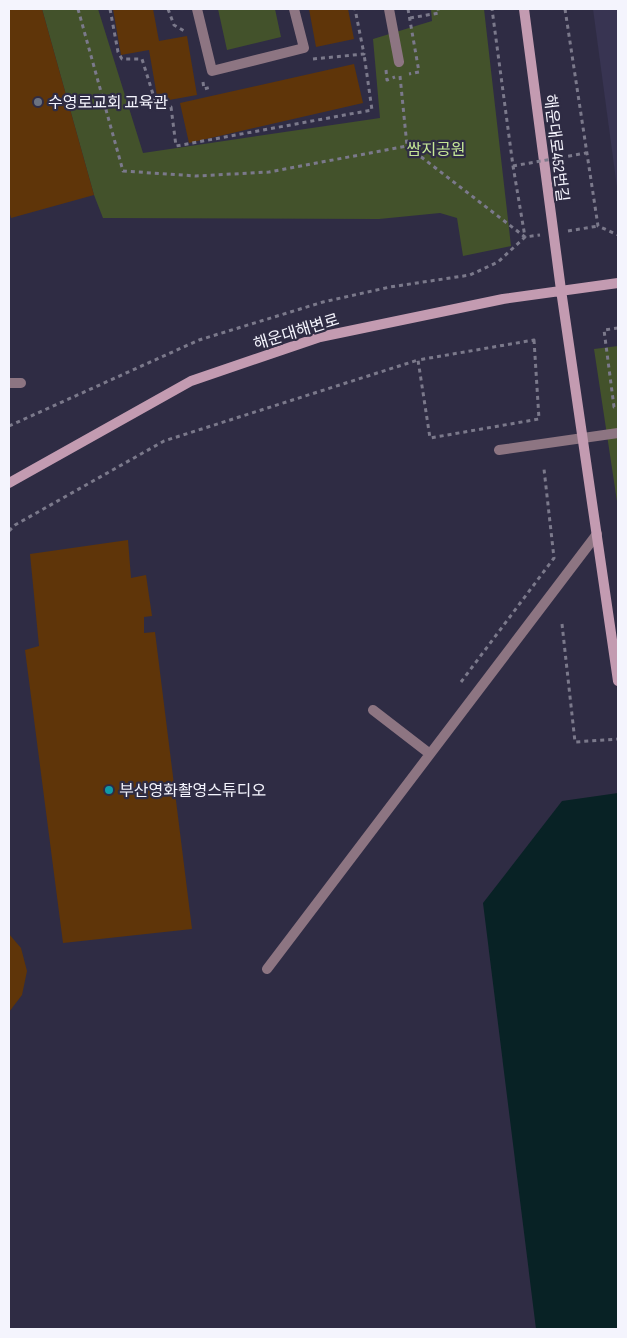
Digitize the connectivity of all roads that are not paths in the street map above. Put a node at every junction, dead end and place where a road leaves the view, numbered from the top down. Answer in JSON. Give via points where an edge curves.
{"nodes":[{"id":1,"x":197,"y":9,"type":"edge"},
{"id":2,"x":294,"y":9,"type":"edge"},
{"id":3,"x":389,"y":9,"type":"edge"},
{"id":4,"x":524,"y":9,"type":"edge"},
{"id":5,"x":399,"y":62,"type":"dead end"},
{"id":6,"x":618,"y":283,"type":"edge"},
{"id":7,"x":561,"y":290,"type":"junction"},
{"id":8,"x":9,"y":383,"type":"edge"},
{"id":9,"x":21,"y":383,"type":"dead end"},
{"id":10,"x":618,"y":433,"type":"edge"},
{"id":11,"x":583,"y":438,"type":"junction"},
{"id":12,"x":499,"y":450,"type":"dead end"},
{"id":13,"x":9,"y":483,"type":"edge"},
{"id":14,"x":597,"y":534,"type":"junction"},
{"id":15,"x":618,"y":681,"type":"edge"},
{"id":16,"x":373,"y":710,"type":"dead end"},
{"id":17,"x":430,"y":754,"type":"junction"},
{"id":18,"x":267,"y":969,"type":"dead end"}],
"edges":[{"from":1,"to":2,"type":"lane","via":[[212,70],[304,48]]},
{"from":3,"to":5,"type":"lane"},
{"from":4,"to":7,"type":"street","name":"해운대로452번길"},
{"from":6,"to":7,"type":"street","name":"해운대해변로"},
{"from":7,"to":11,"type":"street","name":"해운대로452번길"},
{"from":7,"to":13,"type":"street","name":"해운대해변로","via":[[320,337],[191,381]]},
{"from":8,"to":9,"type":"lane"},
{"from":10,"to":11,"type":"lane"},
{"from":11,"to":12,"type":"lane"},
{"from":11,"to":14,"type":"street","name":"해운대로452번길"},
{"from":14,"to":15,"type":"street","name":"해운대로452번길"},
{"from":14,"to":17,"type":"lane"},
{"from":16,"to":17,"type":"lane"},
{"from":17,"to":18,"type":"lane"}]}
